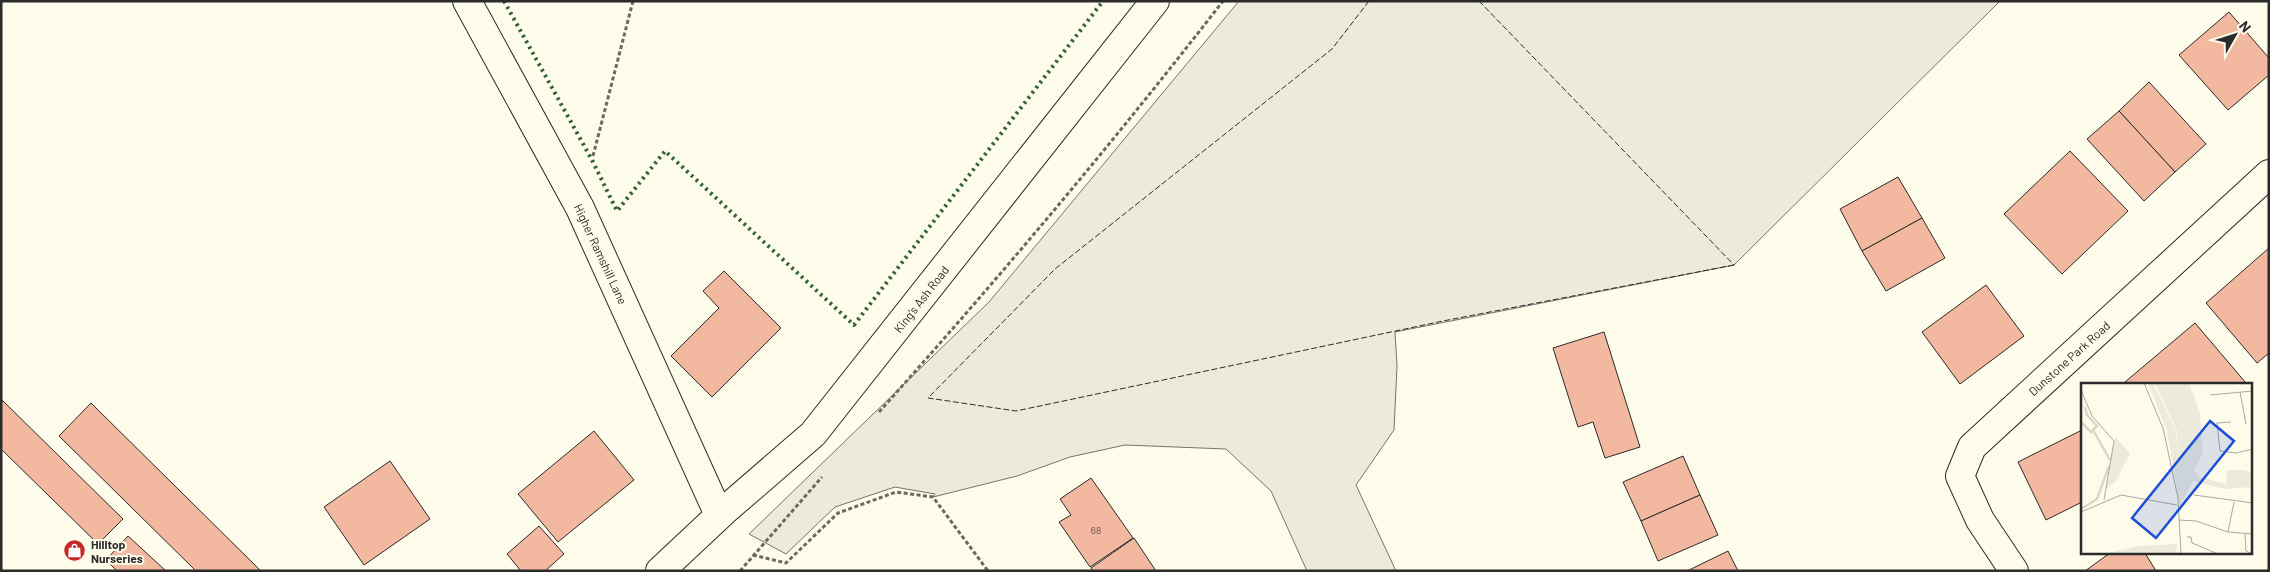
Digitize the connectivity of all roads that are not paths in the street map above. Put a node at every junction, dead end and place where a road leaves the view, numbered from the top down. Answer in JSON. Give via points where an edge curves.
{"nodes":[{"id":1,"x":467,"y":1,"type":"edge"},
{"id":2,"x":1155,"y":1,"type":"edge"},
{"id":3,"x":2269,"y":174,"type":"edge"},
{"id":4,"x":719,"y":515,"type":"junction"},
{"id":5,"x":660,"y":571,"type":"edge"},
{"id":6,"x":2014,"y":571,"type":"edge"}],
"edges":[{"from":1,"to":4,"type":"main road","name":"Higher Ramshill Lane","via":[[580,208]]},
{"from":2,"to":4,"type":"main road","name":"King's Ash Road","via":[[813,434]]},
{"from":3,"to":6,"type":"main road","name":"Dunstone Park Road","via":[[1972,447],[1960,476],[1980,520]]},
{"from":4,"to":5,"type":"main road","name":"King's Ash Road"}]}
